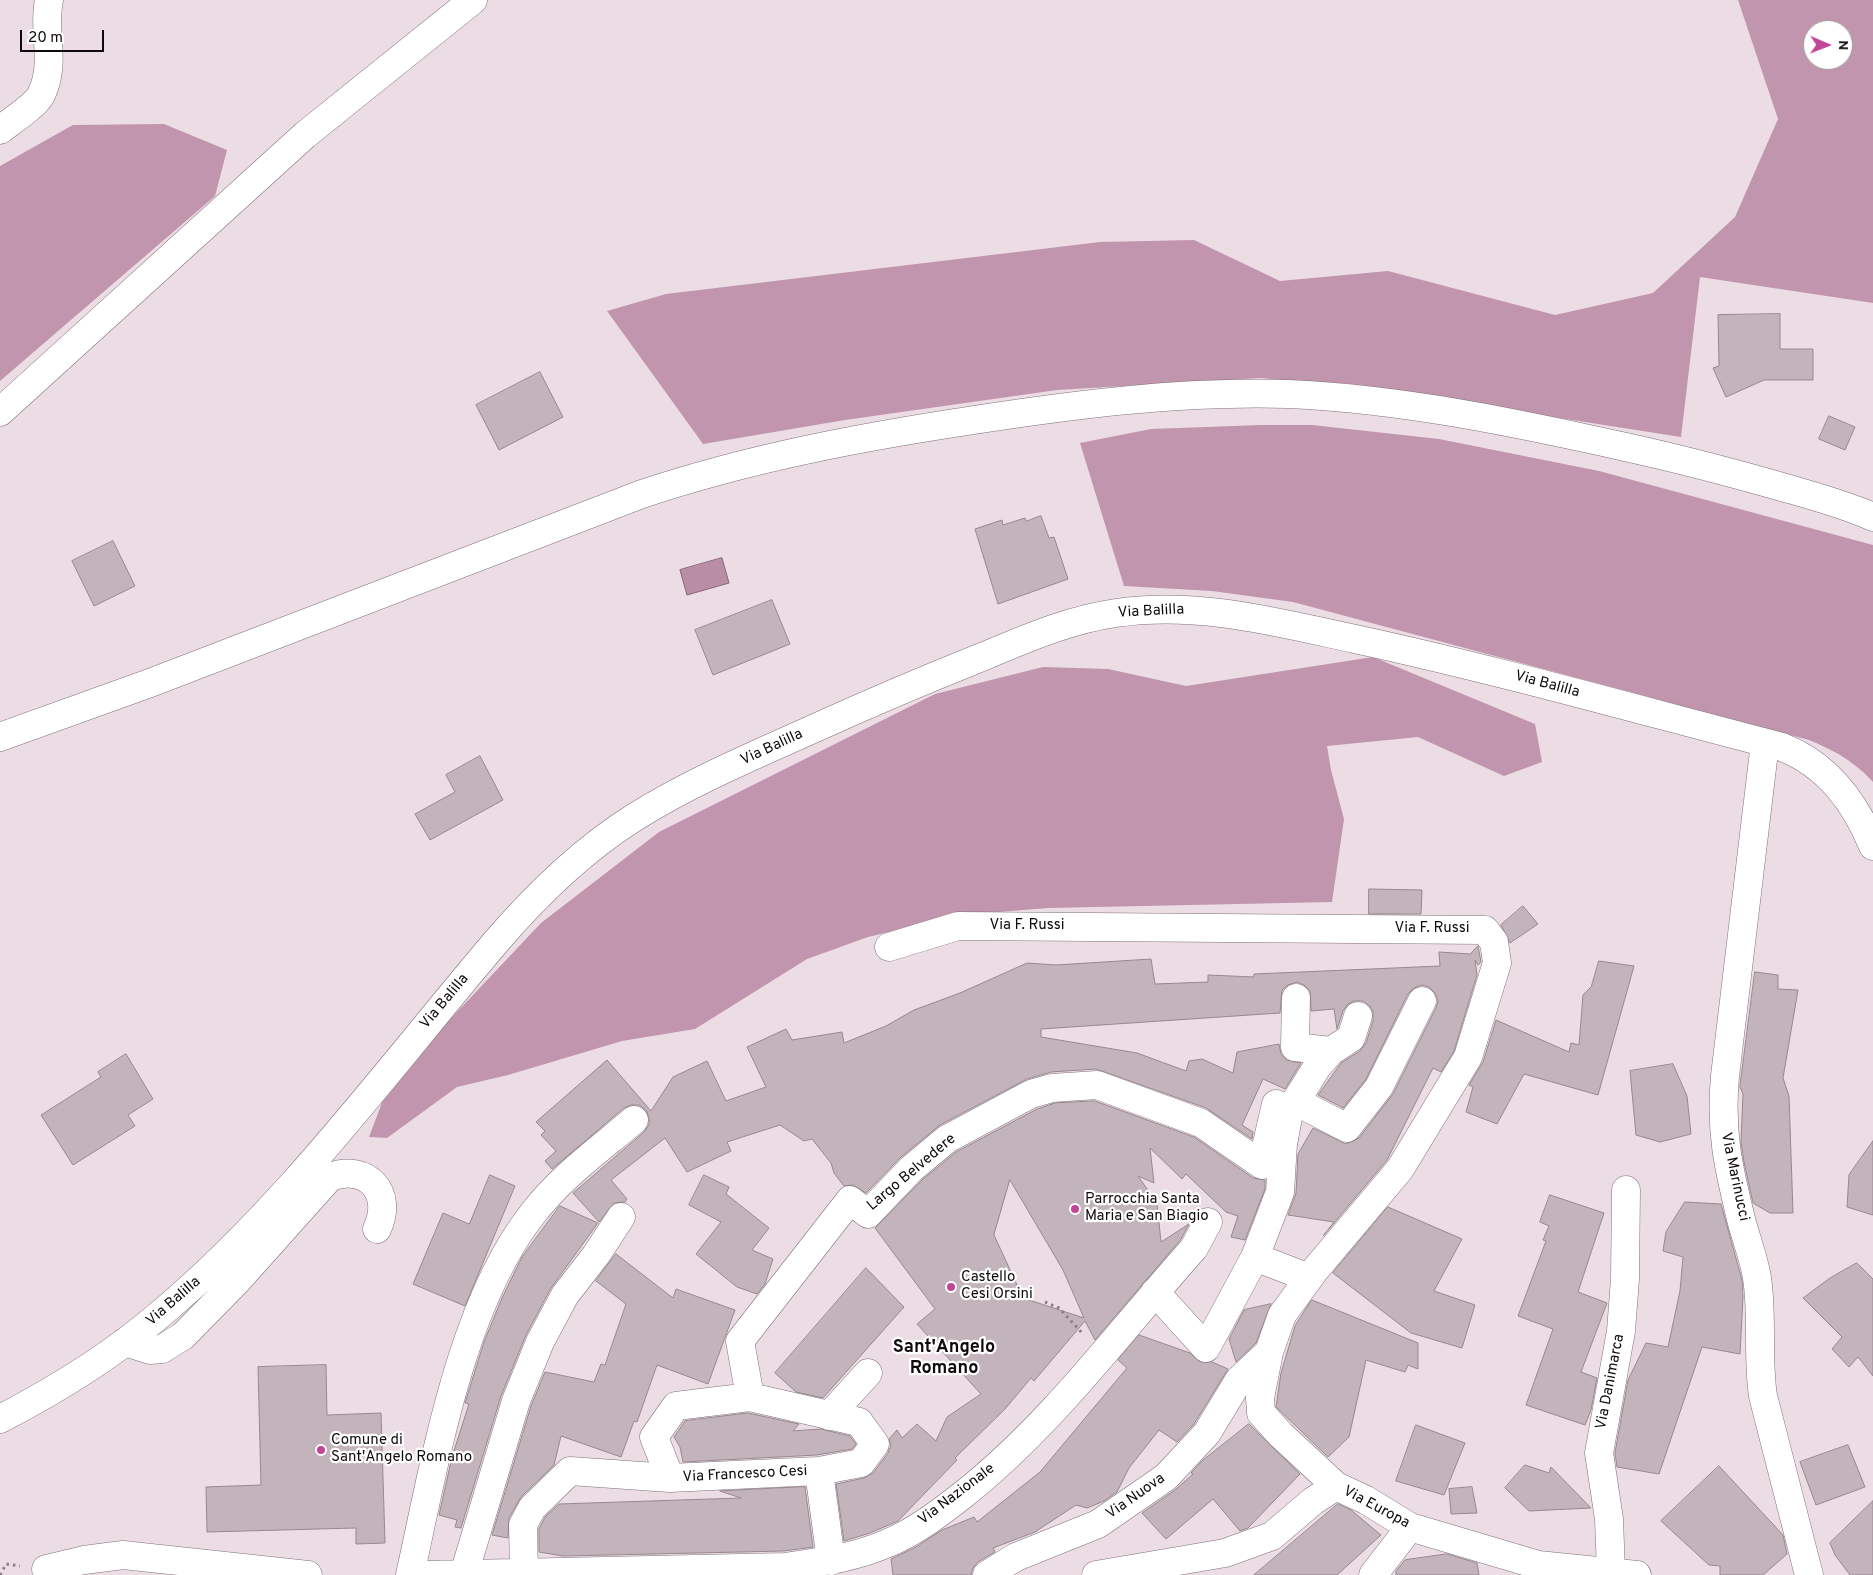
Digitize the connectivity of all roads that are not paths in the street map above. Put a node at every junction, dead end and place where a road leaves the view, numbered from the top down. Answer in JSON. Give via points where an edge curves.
{"nodes":[{"id":1,"x":49,"y":0,"type":"edge"},
{"id":2,"x":473,"y":0,"type":"edge"},
{"id":3,"x":0,"y":130,"type":"edge"},
{"id":4,"x":0,"y":412,"type":"edge"},
{"id":5,"x":1873,"y":517,"type":"edge"},
{"id":6,"x":0,"y":737,"type":"edge"},
{"id":7,"x":1765,"y":743,"type":"junction"},
{"id":8,"x":1873,"y":846,"type":"edge"},
{"id":9,"x":889,"y":948,"type":"dead end"},
{"id":10,"x":1296,"y":998,"type":"dead end"},
{"id":11,"x":1422,"y":1000,"type":"dead end"},
{"id":12,"x":1358,"y":1016,"type":"dead end"},
{"id":13,"x":1332,"y":1051,"type":"junction"},
{"id":14,"x":1292,"y":1106,"type":"junction"},
{"id":15,"x":634,"y":1120,"type":"dead end"},
{"id":16,"x":1626,"y":1190,"type":"dead end"},
{"id":17,"x":621,"y":1217,"type":"dead end"},
{"id":18,"x":1208,"y":1222,"type":"dead end"},
{"id":19,"x":377,"y":1228,"type":"dead end"},
{"id":20,"x":1255,"y":1257,"type":"junction"},
{"id":21,"x":1309,"y":1278,"type":"junction"},
{"id":22,"x":1155,"y":1292,"type":"junction"},
{"id":23,"x":125,"y":1342,"type":"junction"},
{"id":24,"x":1269,"y":1352,"type":"junction"},
{"id":25,"x":868,"y":1373,"type":"dead end"},
{"id":26,"x":750,"y":1397,"type":"junction"},
{"id":27,"x":829,"y":1416,"type":"junction"},
{"id":28,"x":0,"y":1419,"type":"edge"},
{"id":29,"x":819,"y":1471,"type":"junction"},
{"id":30,"x":670,"y":1478,"type":"junction"},
{"id":31,"x":1336,"y":1486,"type":"junction"},
{"id":32,"x":1410,"y":1527,"type":"junction"},
{"id":33,"x":832,"y":1561,"type":"junction"},
{"id":34,"x":1511,"y":1566,"type":"edge"},
{"id":35,"x":46,"y":1569,"type":"dead end"},
{"id":36,"x":267,"y":1573,"type":"edge"},
{"id":37,"x":524,"y":1573,"type":"junction"},
{"id":38,"x":464,"y":1574,"type":"edge"},
{"id":39,"x":1624,"y":1574,"type":"edge"},
{"id":40,"x":308,"y":1575,"type":"edge"},
{"id":41,"x":410,"y":1575,"type":"edge"},
{"id":42,"x":423,"y":1575,"type":"edge"},
{"id":43,"x":987,"y":1575,"type":"edge"},
{"id":44,"x":1096,"y":1575,"type":"edge"},
{"id":45,"x":1373,"y":1575,"type":"edge"},
{"id":46,"x":1809,"y":1575,"type":"edge"}],
"edges":[{"from":1,"to":3,"type":"street","via":[[46,14],[50,62],[41,96]]},
{"from":2,"to":4,"type":"street","via":[[305,136]]},
{"from":5,"to":6,"type":"street","via":[[1788,489],[1672,458],[1511,423],[1419,408],[1287,394],[1220,394],[1104,402],[907,430],[789,452],[706,473]]},
{"from":7,"to":8,"type":"street","name":"Via Balilla","via":[[1796,753],[1835,782],[1851,802]]},
{"from":7,"to":23,"type":"street","name":"Via Balilla","via":[[1473,665],[1252,617],[1196,610],[1130,611],[1050,629],[884,697],[712,775],[637,816],[599,842],[520,914],[260,1220],[196,1284]]},
{"from":7,"to":46,"type":"street","name":"Via Marinucci","via":[[1725,1076],[1723,1131],[1726,1156],[1757,1277],[1763,1396]]},
{"from":9,"to":21,"type":"street","name":"Via F. Russi","via":[[958,926],[1485,930],[1494,942],[1496,962],[1468,1058],[1400,1169]]},
{"from":10,"to":13,"type":"street","via":[[1296,1047]]},
{"from":11,"to":14,"type":"street","via":[[1379,1087],[1347,1128]]},
{"from":12,"to":13,"type":"street","via":[[1351,1038]]},
{"from":13,"to":14,"type":"street","via":[[1317,1067]]},
{"from":14,"to":20,"type":"street","via":[[1283,1144],[1280,1192]]},
{"from":14,"to":26,"type":"street","name":"Largo Belvedere","via":[[1276,1104],[1262,1166],[1201,1123],[1097,1085],[1052,1088],[1031,1094],[947,1139],[911,1169],[868,1214],[850,1200],[740,1341]]},
{"from":15,"to":41,"type":"street","via":[[555,1188],[518,1233],[503,1259],[476,1320],[449,1408]]},
{"from":16,"to":39,"type":"street","name":"Via Danimarca","via":[[1621,1331],[1599,1453],[1609,1519]]},
{"from":17,"to":38,"type":"street","via":[[565,1294],[540,1342],[516,1401]]},
{"from":18,"to":22,"type":"street","name":"Via Nazionale","via":[[1194,1248]]},
{"from":19,"to":23,"type":"street","via":[[383,1206],[374,1184],[365,1176],[353,1173],[330,1177],[237,1281],[182,1336],[162,1349],[150,1350]]},
{"from":20,"to":21,"type":"street"},
{"from":20,"to":22,"type":"street","via":[[1206,1348]]},
{"from":21,"to":24,"type":"street","name":"Via F. Russi","via":[[1282,1315]]},
{"from":22,"to":33,"type":"street","name":"Via Nazionale","via":[[1067,1397],[988,1474],[939,1513],[889,1543]]},
{"from":23,"to":28,"type":"street","name":"Via Balilla","via":[[70,1379]]},
{"from":24,"to":31,"type":"street","name":"Via Europa","via":[[1260,1398],[1261,1414]]},
{"from":24,"to":43,"type":"street","name":"Via Nuova","via":[[1239,1380],[1206,1434],[1166,1477],[1098,1524],[1016,1557]]},
{"from":25,"to":27,"type":"street"},
{"from":26,"to":27,"type":"street","name":"Via Francesco Cesi"},
{"from":26,"to":30,"type":"street","name":"Via Francesco Cesi","via":[[676,1406],[654,1437]]},
{"from":27,"to":29,"type":"street","name":"Via Francesco Cesi","via":[[859,1422],[875,1444],[861,1463]]},
{"from":29,"to":30,"type":"street","name":"Via Francesco Cesi"},
{"from":29,"to":33,"type":"street","name":"Via Francesco Cesi"},
{"from":30,"to":37,"type":"street","name":"Via Francesco Cesi","via":[[570,1471],[532,1508],[523,1524]]},
{"from":31,"to":32,"type":"street","name":"Via Europa"},
{"from":31,"to":44,"type":"street","via":[[1272,1536],[1225,1553]]},
{"from":32,"to":34,"type":"street","name":"Via Europa"},
{"from":32,"to":45,"type":"street"},
{"from":33,"to":37,"type":"street","name":"Via Nazionale","via":[[785,1567]]},
{"from":34,"to":39,"type":"street","name":"Via Europa","via":[[1538,1565]]},
{"from":35,"to":36,"type":"street","via":[[84,1560],[123,1556]]},
{"from":36,"to":40,"type":"street"},
{"from":37,"to":38,"type":"street","name":"Via Nazionale"},
{"from":38,"to":42,"type":"street","name":"Via Nazionale"}]}
